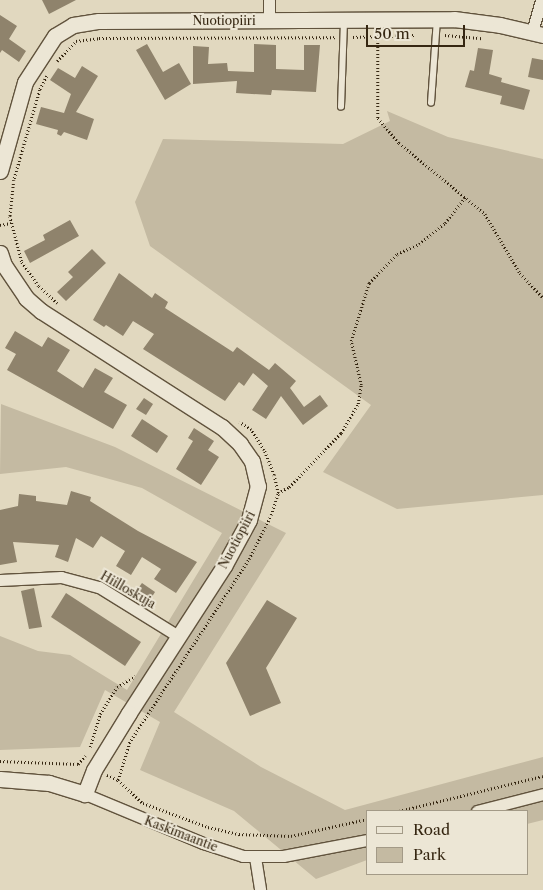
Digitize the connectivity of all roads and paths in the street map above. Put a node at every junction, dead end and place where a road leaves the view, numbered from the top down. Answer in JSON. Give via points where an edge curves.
{"nodes":[{"id":1,"x":269,"y":0,"type":"edge"},
{"id":2,"x":541,"y":0,"type":"edge"},
{"id":3,"x":344,"y":18,"type":"junction"},
{"id":4,"x":269,"y":21,"type":"junction"},
{"id":5,"x":437,"y":27,"type":"junction"},
{"id":6,"x":537,"y":33,"type":"edge"},
{"id":7,"x":378,"y":36,"type":"junction"},
{"id":8,"x":344,"y":37,"type":"junction"},
{"id":9,"x":491,"y":39,"type":"dead end"},
{"id":10,"x":55,"y":64,"type":"dead end"},
{"id":11,"x":50,"y":71,"type":"dead end"},
{"id":12,"x":431,"y":103,"type":"dead end"},
{"id":13,"x":341,"y":107,"type":"dead end"},
{"id":14,"x":0,"y":171,"type":"edge"},
{"id":15,"x":465,"y":197,"type":"junction"},
{"id":16,"x":11,"y":223,"type":"junction"},
{"id":17,"x":0,"y":225,"type":"edge"},
{"id":18,"x":1,"y":261,"type":"edge"},
{"id":19,"x":543,"y":298,"type":"edge"},
{"id":20,"x":58,"y":304,"type":"dead end"},
{"id":21,"x":236,"y":420,"type":"dead end"},
{"id":22,"x":278,"y":493,"type":"junction"},
{"id":23,"x":0,"y":580,"type":"edge"},
{"id":24,"x":178,"y":636,"type":"junction"},
{"id":25,"x":140,"y":673,"type":"dead end"},
{"id":26,"x":0,"y":761,"type":"edge"},
{"id":27,"x":78,"y":764,"type":"junction"},
{"id":28,"x":94,"y":770,"type":"junction"},
{"id":29,"x":543,"y":776,"type":"edge"},
{"id":30,"x":0,"y":779,"type":"edge"},
{"id":31,"x":118,"y":780,"type":"junction"},
{"id":32,"x":85,"y":794,"type":"junction"},
{"id":33,"x":543,"y":794,"type":"edge"},
{"id":34,"x":403,"y":810,"type":"edge"},
{"id":35,"x":481,"y":810,"type":"edge"},
{"id":36,"x":366,"y":819,"type":"edge"},
{"id":37,"x":366,"y":840,"type":"edge"},
{"id":38,"x":255,"y":857,"type":"junction"},
{"id":39,"x":260,"y":890,"type":"edge"}],
"edges":[{"from":1,"to":4,"type":"street"},
{"from":2,"to":6,"type":"street"},
{"from":3,"to":4,"type":"street","name":"Nuotiopiiri"},
{"from":3,"to":5,"type":"street","name":"Nuotiopiiri"},
{"from":3,"to":8,"type":"lane"},
{"from":4,"to":14,"type":"street","name":"Nuotiopiiri","via":[[99,21],[73,25],[55,36],[25,82]]},
{"from":5,"to":6,"type":"street","name":"Nuotiopiiri","via":[[500,25]]},
{"from":5,"to":7,"type":"path"},
{"from":5,"to":9,"type":"path"},
{"from":5,"to":12,"type":"lane"},
{"from":7,"to":8,"type":"path"},
{"from":7,"to":15,"type":"path","via":[[378,118],[399,143]]},
{"from":8,"to":10,"type":"path","via":[[99,38],[76,41]]},
{"from":8,"to":13,"type":"lane"},
{"from":11,"to":16,"type":"path","via":[[40,90],[14,180]]},
{"from":15,"to":19,"type":"path","via":[[485,214],[520,274]]},
{"from":15,"to":22,"type":"path","via":[[445,223],[420,244],[397,254],[370,283],[351,341],[361,385],[358,404],[341,433],[290,487]]},
{"from":16,"to":17,"type":"path"},
{"from":16,"to":20,"type":"path","via":[[22,262],[39,286]]},
{"from":18,"to":24,"type":"street","name":"Nuotiopiiri","via":[[26,298],[40,311],[222,428],[252,461],[258,486],[256,504]]},
{"from":21,"to":22,"type":"path","via":[[251,430],[264,450]]},
{"from":22,"to":31,"type":"path","via":[[249,559],[129,743]]},
{"from":23,"to":24,"type":"street","name":"Hiilloskuja","via":[[60,577],[99,587]]},
{"from":24,"to":28,"type":"street","name":"Nuotiopiiri"},
{"from":25,"to":27,"type":"path","via":[[117,687],[100,714],[97,732]]},
{"from":26,"to":27,"type":"path"},
{"from":27,"to":28,"type":"path"},
{"from":28,"to":31,"type":"path"},
{"from":28,"to":32,"type":"street","name":"Nuotiopiiri"},
{"from":29,"to":34,"type":"path"},
{"from":30,"to":32,"type":"street","name":"Kaskimaantie","via":[[49,783]]},
{"from":31,"to":36,"type":"path","via":[[143,803],[208,827],[239,834],[290,836]]},
{"from":32,"to":38,"type":"street","name":"Kaskimaantie","via":[[202,843]]},
{"from":33,"to":35,"type":"street"},
{"from":37,"to":38,"type":"street","name":"Kaskimaantie","via":[[304,853]]},
{"from":38,"to":39,"type":"street"}]}
